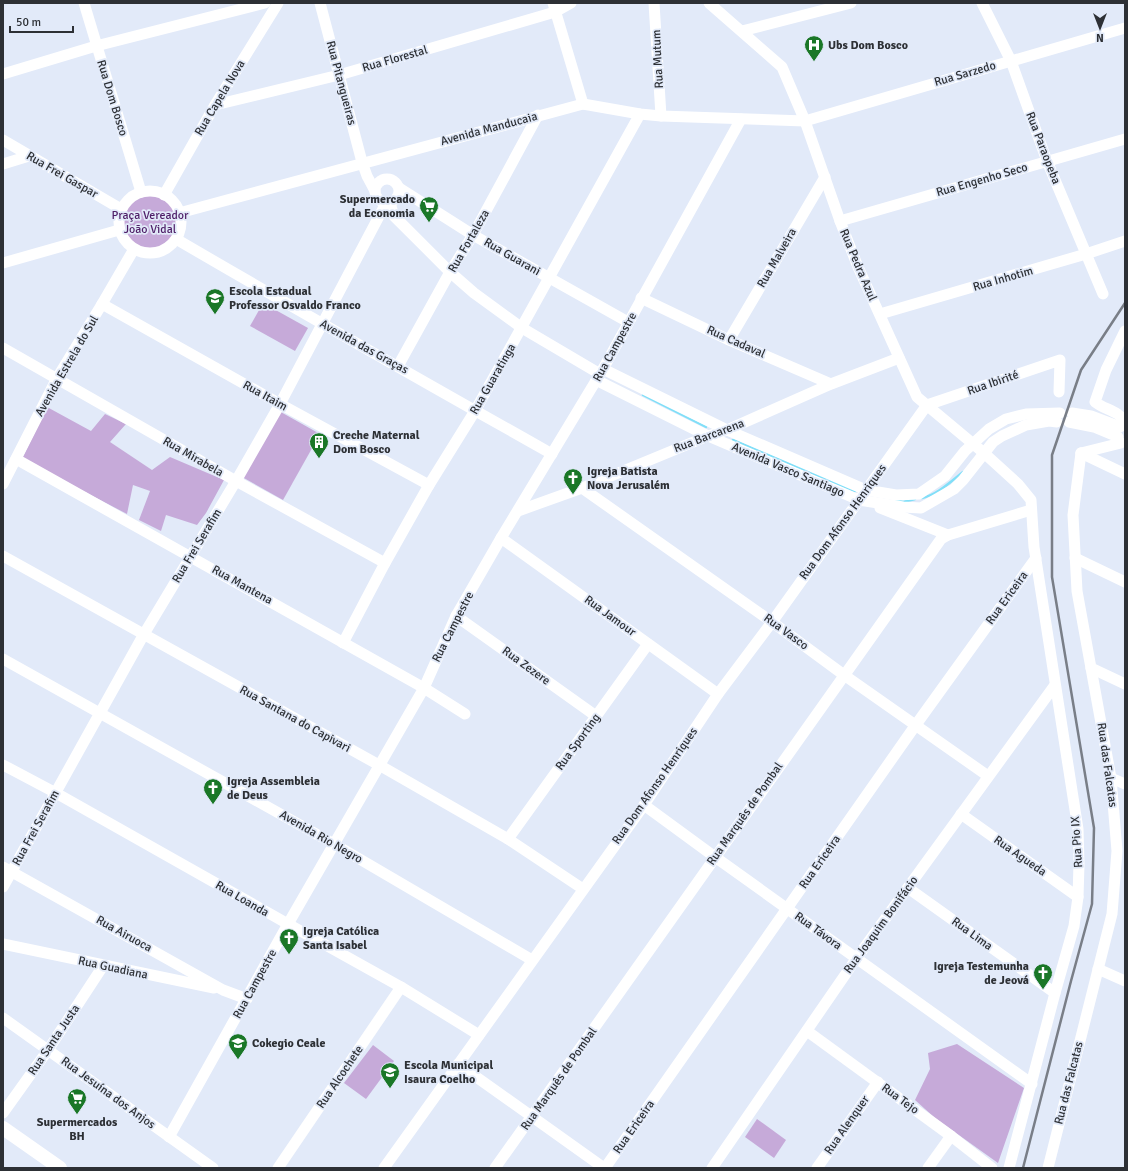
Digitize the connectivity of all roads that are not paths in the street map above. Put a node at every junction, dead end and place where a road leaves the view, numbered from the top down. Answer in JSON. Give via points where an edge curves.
{"nodes":[{"id":1,"x":84,"y":3,"type":"edge"},
{"id":2,"x":265,"y":3,"type":"edge"},
{"id":3,"x":278,"y":3,"type":"edge"},
{"id":4,"x":320,"y":3,"type":"edge"},
{"id":5,"x":571,"y":3,"type":"edge"},
{"id":6,"x":654,"y":3,"type":"edge"},
{"id":7,"x":710,"y":3,"type":"edge"},
{"id":8,"x":851,"y":3,"type":"edge"},
{"id":9,"x":982,"y":3,"type":"edge"},
{"id":10,"x":554,"y":8,"type":"edge"},
{"id":11,"x":1125,"y":28,"type":"edge"},
{"id":12,"x":742,"y":31,"type":"junction"},
{"id":13,"x":96,"y":46,"type":"junction"},
{"id":14,"x":1011,"y":61,"type":"junction"},
{"id":15,"x":3,"y":74,"type":"edge"},
{"id":16,"x":339,"y":75,"type":"junction"},
{"id":17,"x":583,"y":104,"type":"junction"},
{"id":18,"x":215,"y":105,"type":"junction"},
{"id":19,"x":640,"y":114,"type":"junction"},
{"id":20,"x":538,"y":115,"type":"junction"},
{"id":21,"x":661,"y":116,"type":"junction"},
{"id":22,"x":741,"y":120,"type":"junction"},
{"id":23,"x":805,"y":121,"type":"junction"},
{"id":24,"x":1125,"y":139,"type":"edge"},
{"id":25,"x":3,"y":140,"type":"edge"},
{"id":26,"x":30,"y":156,"type":"junction"},
{"id":27,"x":1047,"y":161,"type":"junction"},
{"id":28,"x":3,"y":164,"type":"edge"},
{"id":29,"x":364,"y":165,"type":"junction"},
{"id":30,"x":824,"y":177,"type":"junction"},
{"id":31,"x":383,"y":180,"type":"junction"},
{"id":32,"x":398,"y":188,"type":"junction"},
{"id":33,"x":375,"y":191,"type":"junction"},
{"id":34,"x":141,"y":192,"type":"junction"},
{"id":35,"x":164,"y":195,"type":"junction"},
{"id":36,"x":388,"y":203,"type":"junction"},
{"id":37,"x":121,"y":209,"type":"junction"},
{"id":38,"x":179,"y":213,"type":"junction"},
{"id":39,"x":840,"y":221,"type":"junction"},
{"id":40,"x":119,"y":230,"type":"junction"},
{"id":41,"x":474,"y":235,"type":"junction"},
{"id":42,"x":176,"y":239,"type":"junction"},
{"id":43,"x":1125,"y":241,"type":"edge"},
{"id":44,"x":134,"y":249,"type":"junction"},
{"id":45,"x":1086,"y":254,"type":"junction"},
{"id":46,"x":3,"y":263,"type":"edge"},
{"id":47,"x":450,"y":272,"type":"junction"},
{"id":48,"x":550,"y":278,"type":"junction"},
{"id":49,"x":1103,"y":294,"type":"dead end"},
{"id":50,"x":641,"y":298,"type":"junction"},
{"id":51,"x":102,"y":304,"type":"junction"},
{"id":52,"x":880,"y":314,"type":"junction"},
{"id":53,"x":628,"y":322,"type":"junction"},
{"id":54,"x":321,"y":324,"type":"junction"},
{"id":55,"x":522,"y":328,"type":"junction"},
{"id":56,"x":1125,"y":331,"type":"edge"},
{"id":57,"x":729,"y":340,"type":"junction"},
{"id":58,"x":3,"y":348,"type":"edge"},
{"id":59,"x":899,"y":358,"type":"junction"},
{"id":60,"x":398,"y":366,"type":"junction"},
{"id":61,"x":600,"y":374,"type":"junction"},
{"id":62,"x":57,"y":378,"type":"junction"},
{"id":63,"x":831,"y":384,"type":"junction"},
{"id":64,"x":1059,"y":392,"type":"dead end"},
{"id":65,"x":280,"y":404,"type":"junction"},
{"id":66,"x":927,"y":405,"type":"junction"},
{"id":67,"x":475,"y":411,"type":"junction"},
{"id":68,"x":1070,"y":418,"type":"dead end"},
{"id":69,"x":727,"y":430,"type":"junction"},
{"id":70,"x":1122,"y":433,"type":"edge"},
{"id":71,"x":708,"y":436,"type":"junction"},
{"id":72,"x":973,"y":443,"type":"junction"},
{"id":73,"x":984,"y":453,"type":"junction"},
{"id":74,"x":1081,"y":453,"type":"junction"},
{"id":75,"x":552,"y":454,"type":"junction"},
{"id":76,"x":16,"y":459,"type":"junction"},
{"id":77,"x":1125,"y":474,"type":"edge"},
{"id":78,"x":236,"y":481,"type":"junction"},
{"id":79,"x":3,"y":484,"type":"edge"},
{"id":80,"x":429,"y":485,"type":"junction"},
{"id":81,"x":582,"y":488,"type":"junction"},
{"id":82,"x":866,"y":490,"type":"junction"},
{"id":83,"x":859,"y":500,"type":"junction"},
{"id":84,"x":921,"y":508,"type":"junction"},
{"id":85,"x":1031,"y":510,"type":"junction"},
{"id":86,"x":518,"y":511,"type":"junction"},
{"id":87,"x":921,"y":524,"type":"junction"},
{"id":88,"x":948,"y":535,"type":"junction"},
{"id":89,"x":501,"y":538,"type":"junction"},
{"id":90,"x":3,"y":556,"type":"edge"},
{"id":91,"x":191,"y":556,"type":"junction"},
{"id":92,"x":1036,"y":558,"type":"junction"},
{"id":93,"x":1075,"y":558,"type":"junction"},
{"id":94,"x":385,"y":563,"type":"junction"},
{"id":95,"x":1125,"y":582,"type":"edge"},
{"id":96,"x":456,"y":616,"type":"junction"},
{"id":97,"x":772,"y":622,"type":"junction"},
{"id":98,"x":144,"y":634,"type":"junction"},
{"id":99,"x":343,"y":643,"type":"junction"},
{"id":100,"x":648,"y":644,"type":"junction"},
{"id":101,"x":3,"y":658,"type":"edge"},
{"id":102,"x":1091,"y":668,"type":"junction"},
{"id":103,"x":844,"y":675,"type":"junction"},
{"id":104,"x":1125,"y":684,"type":"edge"},
{"id":105,"x":1055,"y":685,"type":"junction"},
{"id":106,"x":424,"y":688,"type":"junction"},
{"id":107,"x":718,"y":694,"type":"junction"},
{"id":108,"x":100,"y":712,"type":"junction"},
{"id":109,"x":465,"y":714,"type":"dead end"},
{"id":110,"x":596,"y":716,"type":"junction"},
{"id":111,"x":915,"y":726,"type":"junction"},
{"id":112,"x":3,"y":765,"type":"edge"},
{"id":113,"x":379,"y":766,"type":"junction"},
{"id":114,"x":988,"y":776,"type":"junction"},
{"id":115,"x":1111,"y":778,"type":"junction"},
{"id":116,"x":1125,"y":784,"type":"edge"},
{"id":117,"x":56,"y":793,"type":"junction"},
{"id":118,"x":644,"y":805,"type":"junction"},
{"id":119,"x":961,"y":814,"type":"junction"},
{"id":120,"x":508,"y":839,"type":"junction"},
{"id":121,"x":334,"y":844,"type":"junction"},
{"id":122,"x":715,"y":858,"type":"junction"},
{"id":123,"x":8,"y":869,"type":"edge"},
{"id":124,"x":1120,"y":880,"type":"edge"},
{"id":125,"x":3,"y":887,"type":"edge"},
{"id":126,"x":908,"y":888,"type":"junction"},
{"id":127,"x":583,"y":889,"type":"junction"},
{"id":128,"x":1078,"y":897,"type":"junction"},
{"id":129,"x":787,"y":908,"type":"junction"},
{"id":130,"x":288,"y":924,"type":"junction"},
{"id":131,"x":3,"y":944,"type":"edge"},
{"id":132,"x":856,"y":959,"type":"junction"},
{"id":133,"x":532,"y":960,"type":"junction"},
{"id":134,"x":103,"y":966,"type":"junction"},
{"id":135,"x":1098,"y":969,"type":"junction"},
{"id":136,"x":1125,"y":981,"type":"edge"},
{"id":137,"x":401,"y":986,"type":"junction"},
{"id":138,"x":223,"y":990,"type":"junction"},
{"id":139,"x":1055,"y":993,"type":"junction"},
{"id":140,"x":247,"y":999,"type":"junction"},
{"id":141,"x":3,"y":1018,"type":"edge"},
{"id":142,"x":806,"y":1031,"type":"junction"},
{"id":143,"x":479,"y":1035,"type":"junction"},
{"id":144,"x":48,"y":1050,"type":"junction"},
{"id":145,"x":458,"y":1064,"type":"junction"},
{"id":146,"x":878,"y":1082,"type":"junction"},
{"id":147,"x":1032,"y":1084,"type":"junction"},
{"id":148,"x":3,"y":1113,"type":"edge"},
{"id":149,"x":532,"y":1117,"type":"junction"},
{"id":150,"x":3,"y":1128,"type":"edge"},
{"id":151,"x":951,"y":1136,"type":"junction"},
{"id":152,"x":169,"y":1137,"type":"junction"},
{"id":153,"x":60,"y":1168,"type":"edge"},
{"id":154,"x":213,"y":1168,"type":"edge"},
{"id":155,"x":278,"y":1168,"type":"edge"},
{"id":156,"x":384,"y":1168,"type":"edge"},
{"id":157,"x":496,"y":1168,"type":"edge"},
{"id":158,"x":605,"y":1168,"type":"edge"},
{"id":159,"x":712,"y":1168,"type":"edge"},
{"id":160,"x":817,"y":1168,"type":"edge"},
{"id":161,"x":928,"y":1168,"type":"edge"},
{"id":162,"x":992,"y":1168,"type":"edge"},
{"id":163,"x":1009,"y":1168,"type":"edge"},
{"id":164,"x":1048,"y":1168,"type":"edge"}],
"edges":[{"from":1,"to":13,"type":"street","name":"Rua Dom Bosco"},
{"from":2,"to":13,"type":"street"},
{"from":3,"to":18,"type":"street","name":"Rua Capela Nova"},
{"from":4,"to":16,"type":"street","name":"Rua Pitangueiras"},
{"from":5,"to":10,"type":"street","name":"Rua Florestal"},
{"from":6,"to":21,"type":"street","name":"Rua Mutum"},
{"from":7,"to":12,"type":"street","name":"Rua Pedra Azul"},
{"from":8,"to":12,"type":"street"},
{"from":9,"to":14,"type":"street","name":"Rua Paraopeba"},
{"from":10,"to":16,"type":"street","name":"Rua Florestal"},
{"from":10,"to":17,"type":"street"},
{"from":11,"to":14,"type":"street","name":"Rua Sarzedo"},
{"from":12,"to":23,"type":"street","name":"Rua Pedra Azul","via":[[782,67]]},
{"from":13,"to":15,"type":"street"},
{"from":13,"to":34,"type":"street","name":"Rua Dom Bosco"},
{"from":14,"to":23,"type":"street","name":"Rua Sarzedo"},
{"from":14,"to":27,"type":"street","name":"Rua Paraopeba"},
{"from":16,"to":18,"type":"street","name":"Rua Florestal"},
{"from":16,"to":29,"type":"street","name":"Rua Pitangueiras"},
{"from":17,"to":19,"type":"street","name":"Avenida Manducaia"},
{"from":17,"to":20,"type":"street","name":"Avenida Manducaia"},
{"from":18,"to":35,"type":"street","name":"Rua Capela Nova"},
{"from":19,"to":21,"type":"street","name":"Avenida Manducaia"},
{"from":19,"to":48,"type":"street","name":"Rua Guaratinga"},
{"from":20,"to":29,"type":"street","name":"Avenida Manducaia"},
{"from":20,"to":41,"type":"street","name":"Rua Fortaleza"},
{"from":21,"to":22,"type":"street","name":"Avenida Manducaia"},
{"from":22,"to":23,"type":"street","name":"Avenida Manducaia"},
{"from":22,"to":50,"type":"street","name":"Rua Campestre"},
{"from":23,"to":30,"type":"street","name":"Rua Pedra Azul"},
{"from":24,"to":27,"type":"street","name":"Rua Engenho Seco"},
{"from":25,"to":26,"type":"street","name":"Rua Frei Gaspar"},
{"from":26,"to":28,"type":"street"},
{"from":26,"to":37,"type":"street","name":"Rua Frei Gaspar"},
{"from":27,"to":39,"type":"street","name":"Rua Engenho Seco"},
{"from":27,"to":45,"type":"street","name":"Rua Paraopeba"},
{"from":29,"to":31,"type":"street","name":"Rua Guarani"},
{"from":29,"to":33,"type":"street"},
{"from":29,"to":38,"type":"street","name":"Avenida Manducaia"},
{"from":30,"to":39,"type":"street","name":"Rua Pedra Azul"},
{"from":30,"to":57,"type":"street","name":"Rua Malveira"},
{"from":31,"to":32,"type":"street","name":"Rua Guarani","via":[[394,182]]},
{"from":31,"to":33,"type":"street"},
{"from":32,"to":36,"type":"street","via":[[396,199]]},
{"from":32,"to":41,"type":"street","name":"Rua Guarani"},
{"from":33,"to":36,"type":"street","via":[[377,198]]},
{"from":34,"to":35,"type":"street","via":[[150,191]]},
{"from":34,"to":37,"type":"street","via":[[128,200]]},
{"from":35,"to":38,"type":"street","via":[[176,205]]},
{"from":36,"to":47,"type":"street","name":"Avenida Vasco Santiago","via":[[394,216]]},
{"from":36,"to":54,"type":"street","name":"Rua Frei Serafim"},
{"from":37,"to":40,"type":"street"},
{"from":38,"to":42,"type":"street","via":[[181,226]]},
{"from":39,"to":52,"type":"street","name":"Rua Pedra Azul"},
{"from":40,"to":44,"type":"street","via":[[125,241]]},
{"from":40,"to":46,"type":"street"},
{"from":41,"to":47,"type":"street","name":"Rua Fortaleza"},
{"from":41,"to":48,"type":"street","name":"Rua Guarani"},
{"from":42,"to":44,"type":"street","via":[[157,253]]},
{"from":42,"to":54,"type":"street","name":"Avenida das Graças"},
{"from":43,"to":45,"type":"street","name":"Rua Inhotim"},
{"from":44,"to":51,"type":"street","name":"Avenida Estrela do Sul"},
{"from":45,"to":49,"type":"street","name":"Rua Paraopeba"},
{"from":45,"to":52,"type":"street","name":"Rua Inhotim"},
{"from":47,"to":55,"type":"street","name":"Avenida Vasco Santiago"},
{"from":47,"to":60,"type":"street","name":"Rua Fortaleza"},
{"from":48,"to":53,"type":"street","name":"Rua Guarani"},
{"from":48,"to":55,"type":"street","name":"Rua Guaratinga"},
{"from":50,"to":53,"type":"street","name":"Rua Campestre"},
{"from":50,"to":57,"type":"street","name":"Rua Cadaval"},
{"from":51,"to":62,"type":"street","name":"Avenida Estrela do Sul"},
{"from":51,"to":65,"type":"street","name":"Rua Itaim"},
{"from":52,"to":59,"type":"street","name":"Rua Pedra Azul"},
{"from":53,"to":61,"type":"street","name":"Rua Campestre"},
{"from":54,"to":60,"type":"street","name":"Avenida das Graças"},
{"from":54,"to":65,"type":"street","name":"Rua Frei Serafim"},
{"from":55,"to":61,"type":"street","name":"Avenida Vasco Santiago"},
{"from":55,"to":67,"type":"street","name":"Rua Guaratinga"},
{"from":56,"to":70,"type":"street","via":[[1106,370],[1095,402],[1123,418]]},
{"from":57,"to":63,"type":"street","name":"Rua Cadaval"},
{"from":58,"to":62,"type":"street","name":"Rua Mirabela"},
{"from":59,"to":63,"type":"street","name":"Rua Barcarena"},
{"from":59,"to":66,"type":"street","name":"Rua Pedra Azul","via":[[917,397]]},
{"from":60,"to":67,"type":"street","name":"Avenida das Graças"},
{"from":61,"to":69,"type":"street","name":"Avenida Vasco Santiago"},
{"from":61,"to":71,"type":"street","name":"Avenida Vasco Santiago"},
{"from":61,"to":75,"type":"street","name":"Rua Campestre"},
{"from":62,"to":76,"type":"street","name":"Avenida Estrela do Sul"},
{"from":62,"to":78,"type":"street","name":"Rua Mirabela"},
{"from":63,"to":69,"type":"street","name":"Rua Barcarena"},
{"from":64,"to":66,"type":"street","name":"Rua Ibirité","via":[[1060,360]]},
{"from":65,"to":78,"type":"street","name":"Rua Frei Serafim"},
{"from":65,"to":80,"type":"street","name":"Rua Itaim"},
{"from":66,"to":72,"type":"street","name":"Rua Pedra Azul"},
{"from":66,"to":82,"type":"street","name":"Rua Dom Afonso Henriques"},
{"from":67,"to":75,"type":"street","name":"Avenida das Graças"},
{"from":67,"to":80,"type":"street","name":"Rua Guaratinga"},
{"from":68,"to":70,"type":"street","via":[[1091,416]]},
{"from":69,"to":71,"type":"street","name":"Rua Barcarena"},
{"from":69,"to":82,"type":"street","name":"Avenida Vasco Santiago"},
{"from":70,"to":74,"type":"street"},
{"from":71,"to":81,"type":"street","name":"Rua Barcarena"},
{"from":71,"to":83,"type":"street","name":"Avenida Vasco Santiago"},
{"from":72,"to":73,"type":"street","name":"Rua Pedra Azul"},
{"from":72,"to":73,"type":"street","name":"Avenida Vasco Santiago","via":[[1006,419],[1026,414],[1059,417],[1026,425],[998,439]]},
{"from":72,"to":82,"type":"street","name":"Avenida Vasco Santiago","via":[[945,476],[919,494]]},
{"from":73,"to":84,"type":"street","name":"Avenida Vasco Santiago","via":[[954,489]]},
{"from":73,"to":85,"type":"street","name":"Rua Pedra Azul","via":[[1018,484],[1031,500]]},
{"from":74,"to":77,"type":"street"},
{"from":74,"to":93,"type":"street","name":"Rua das Falcatas","via":[[1073,515]]},
{"from":75,"to":86,"type":"street","name":"Rua Campestre"},
{"from":76,"to":79,"type":"street","name":"Avenida Estrela do Sul"},
{"from":76,"to":91,"type":"street","name":"Rua Mantena"},
{"from":78,"to":91,"type":"street","name":"Rua Frei Serafim"},
{"from":78,"to":94,"type":"street","name":"Rua Mirabela"},
{"from":80,"to":94,"type":"street","name":"Rua Guaratinga"},
{"from":81,"to":86,"type":"street","name":"Rua Barcarena"},
{"from":81,"to":97,"type":"street","name":"Rua Vasco"},
{"from":82,"to":83,"type":"street","name":"Rua Dom Afonso Henriques"},
{"from":83,"to":84,"type":"street","name":"Avenida Vasco Santiago"},
{"from":83,"to":87,"type":"street"},
{"from":83,"to":97,"type":"street","name":"Rua Dom Afonso Henriques"},
{"from":84,"to":87,"type":"street","via":[[918,512]]},
{"from":85,"to":88,"type":"street","name":"Rua Marquês de Pombal"},
{"from":85,"to":92,"type":"street","name":"Rua Pio IX"},
{"from":86,"to":89,"type":"street","name":"Rua Campestre"},
{"from":87,"to":88,"type":"street"},
{"from":88,"to":103,"type":"street","name":"Rua Marquês de Pombal","via":[[941,539]]},
{"from":89,"to":96,"type":"street","name":"Rua Campestre"},
{"from":89,"to":100,"type":"street","name":"Rua Jamour"},
{"from":90,"to":98,"type":"street","name":"Rua Santana do Capivari"},
{"from":91,"to":98,"type":"street","name":"Rua Frei Serafim"},
{"from":91,"to":99,"type":"street","name":"Rua Mantena"},
{"from":92,"to":105,"type":"street","name":"Rua Pio IX"},
{"from":92,"to":111,"type":"street","name":"Rua Ericeira"},
{"from":93,"to":95,"type":"street"},
{"from":93,"to":102,"type":"street","name":"Rua das Falcatas","via":[[1077,591]]},
{"from":94,"to":99,"type":"street","name":"Rua Guaratinga"},
{"from":96,"to":106,"type":"street","name":"Rua Campestre"},
{"from":96,"to":110,"type":"street","name":"Rua Zezere"},
{"from":97,"to":103,"type":"street","name":"Rua Vasco"},
{"from":97,"to":107,"type":"street","name":"Rua Dom Afonso Henriques"},
{"from":98,"to":108,"type":"street","name":"Rua Frei Serafim"},
{"from":98,"to":113,"type":"street","name":"Rua Santana do Capivari"},
{"from":99,"to":106,"type":"street","name":"Rua Mantena"},
{"from":100,"to":107,"type":"street","name":"Rua Jamour"},
{"from":100,"to":110,"type":"street","name":"Rua Sporting"},
{"from":101,"to":108,"type":"street","name":"Avenida Rio Negro"},
{"from":102,"to":104,"type":"street"},
{"from":102,"to":115,"type":"street","name":"Rua das Falcatas"},
{"from":103,"to":111,"type":"street","name":"Rua Vasco"},
{"from":103,"to":122,"type":"street","name":"Rua Marquês de Pombal"},
{"from":105,"to":114,"type":"street","name":"Rua Joaquim Bonifácio"},
{"from":105,"to":128,"type":"street","name":"Rua Pio IX","via":[[1078,829]]},
{"from":106,"to":109,"type":"street","name":"Rua Mantena"},
{"from":106,"to":113,"type":"street","name":"Rua Campestre"},
{"from":107,"to":118,"type":"street","name":"Rua Dom Afonso Henriques"},
{"from":108,"to":117,"type":"street","name":"Rua Frei Serafim"},
{"from":108,"to":121,"type":"street","name":"Avenida Rio Negro"},
{"from":110,"to":120,"type":"street","name":"Rua Sporting"},
{"from":111,"to":114,"type":"street","name":"Rua Vasco"},
{"from":111,"to":129,"type":"street","name":"Rua Ericeira"},
{"from":112,"to":117,"type":"street","name":"Rua Loanda"},
{"from":113,"to":120,"type":"street","name":"Rua Santana do Capivari"},
{"from":113,"to":121,"type":"street","name":"Rua Campestre"},
{"from":114,"to":119,"type":"street","name":"Rua Joaquim Bonifácio"},
{"from":115,"to":116,"type":"street"},
{"from":115,"to":124,"type":"street","name":"Rua das Falcatas"},
{"from":117,"to":123,"type":"street","name":"Rua Frei Serafim"},
{"from":117,"to":130,"type":"street","name":"Rua Loanda"},
{"from":118,"to":122,"type":"street","name":"Rua Távora"},
{"from":118,"to":127,"type":"street","name":"Rua Dom Afonso Henriques"},
{"from":119,"to":126,"type":"street","name":"Rua Joaquim Bonifácio"},
{"from":119,"to":128,"type":"street","name":"Rua Agueda"},
{"from":120,"to":127,"type":"street","name":"Rua Santana do Capivari"},
{"from":121,"to":130,"type":"street","name":"Rua Campestre"},
{"from":121,"to":133,"type":"street","name":"Avenida Rio Negro"},
{"from":122,"to":129,"type":"street","name":"Rua Távora"},
{"from":122,"to":149,"type":"street","name":"Rua Marquês de Pombal"},
{"from":123,"to":125,"type":"street","name":"Rua Frei Serafim"},
{"from":123,"to":138,"type":"street","name":"Rua Airuoca"},
{"from":124,"to":135,"type":"street","name":"Rua das Falcatas"},
{"from":126,"to":132,"type":"street","name":"Rua Joaquim Bonifácio"},
{"from":126,"to":139,"type":"street","name":"Rua Lima"},
{"from":127,"to":133,"type":"street","name":"Rua Dom Afonso Henriques"},
{"from":128,"to":139,"type":"street","name":"Rua Pio IX","via":[[1074,926]]},
{"from":129,"to":132,"type":"street","name":"Rua Távora"},
{"from":129,"to":158,"type":"street","name":"Rua Ericeira"},
{"from":130,"to":137,"type":"street","name":"Rua Loanda"},
{"from":130,"to":140,"type":"street","name":"Rua Campestre"},
{"from":131,"to":134,"type":"street","name":"Rua Guadiana"},
{"from":132,"to":142,"type":"street","name":"Rua Joaquim Bonifácio"},
{"from":132,"to":147,"type":"street","name":"Rua Távora"},
{"from":133,"to":143,"type":"street","name":"Rua Dom Afonso Henriques"},
{"from":134,"to":138,"type":"street","name":"Rua Guadiana"},
{"from":134,"to":144,"type":"street","name":"Rua Santa Justa"},
{"from":135,"to":136,"type":"street"},
{"from":135,"to":164,"type":"street","name":"Rua das Falcatas"},
{"from":137,"to":143,"type":"street","name":"Rua Loanda"},
{"from":137,"to":155,"type":"street","name":"Rua Alcochete"},
{"from":138,"to":140,"type":"street","name":"Rua Airuoca"},
{"from":139,"to":147,"type":"street","name":"Rua Pio IX"},
{"from":140,"to":152,"type":"street","name":"Rua Campestre"},
{"from":141,"to":144,"type":"street","name":"Rua Jesuína dos Anjos"},
{"from":142,"to":146,"type":"street","name":"Rua Tejo"},
{"from":142,"to":159,"type":"street","name":"Rua Joaquim Bonifácio"},
{"from":143,"to":145,"type":"street","name":"Rua Dom Afonso Henriques"},
{"from":144,"to":148,"type":"street","name":"Rua Santa Justa"},
{"from":144,"to":152,"type":"street","name":"Rua Jesuína dos Anjos"},
{"from":145,"to":149,"type":"street"},
{"from":145,"to":156,"type":"street","name":"Rua Dom Afonso Henriques"},
{"from":146,"to":151,"type":"street","name":"Rua Tejo"},
{"from":146,"to":160,"type":"street","name":"Rua Alenquer"},
{"from":147,"to":163,"type":"street","name":"Rua Pio IX"},
{"from":149,"to":157,"type":"street","name":"Rua Marquês de Pombal"},
{"from":149,"to":158,"type":"street"},
{"from":150,"to":153,"type":"main road"},
{"from":151,"to":161,"type":"street"},
{"from":151,"to":162,"type":"street","name":"Rua Tejo"},
{"from":152,"to":154,"type":"street","name":"Rua Jesuína dos Anjos"}]}
